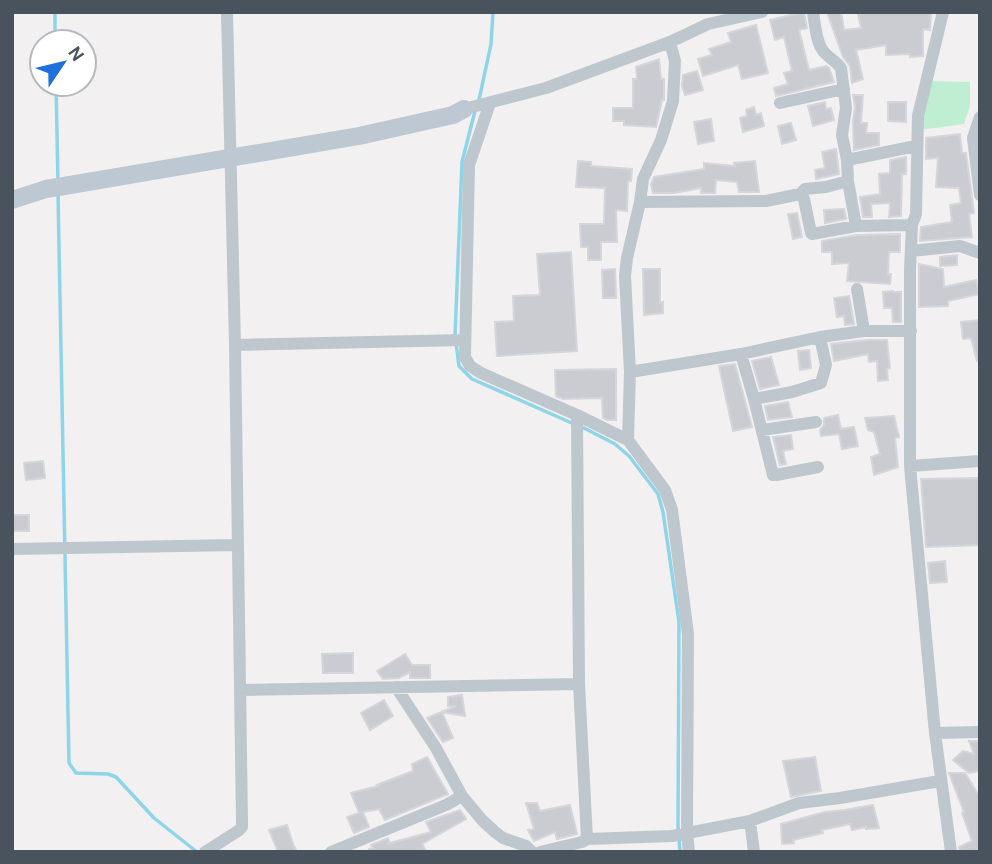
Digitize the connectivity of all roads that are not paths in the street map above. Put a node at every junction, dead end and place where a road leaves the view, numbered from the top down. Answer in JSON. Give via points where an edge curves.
{"nodes":[{"id":1,"x":227,"y":12,"type":"edge"},
{"id":2,"x":762,"y":12,"type":"edge"},
{"id":3,"x":813,"y":12,"type":"edge"},
{"id":4,"x":943,"y":12,"type":"edge"},
{"id":5,"x":707,"y":18,"type":"edge"},
{"id":6,"x":670,"y":42,"type":"junction"},
{"id":7,"x":844,"y":89,"type":"junction"},
{"id":8,"x":488,"y":103,"type":"junction"},
{"id":9,"x":780,"y":103,"type":"dead end"},
{"id":10,"x":467,"y":108,"type":"joint"},
{"id":11,"x":980,"y":117,"type":"edge"},
{"id":12,"x":916,"y":146,"type":"junction"},
{"id":13,"x":230,"y":159,"type":"junction"},
{"id":14,"x":847,"y":160,"type":"junction"},
{"id":15,"x":848,"y":181,"type":"junction"},
{"id":16,"x":800,"y":194,"type":"junction"},
{"id":17,"x":980,"y":195,"type":"edge"},
{"id":18,"x":12,"y":200,"type":"edge"},
{"id":19,"x":640,"y":202,"type":"junction"},
{"id":20,"x":912,"y":225,"type":"junction"},
{"id":21,"x":856,"y":226,"type":"junction"},
{"id":22,"x":911,"y":251,"type":"junction"},
{"id":23,"x":980,"y":253,"type":"edge"},
{"id":24,"x":857,"y":289,"type":"dead end"},
{"id":25,"x":863,"y":331,"type":"junction"},
{"id":26,"x":911,"y":331,"type":"junction"},
{"id":27,"x":820,"y":337,"type":"junction"},
{"id":28,"x":458,"y":340,"type":"junction"},
{"id":29,"x":235,"y":345,"type":"junction"},
{"id":30,"x":741,"y":354,"type":"junction"},
{"id":31,"x":630,"y":372,"type":"junction"},
{"id":32,"x":754,"y":399,"type":"junction"},
{"id":33,"x":577,"y":422,"type":"junction"},
{"id":34,"x":816,"y":422,"type":"dead end"},
{"id":35,"x":762,"y":430,"type":"junction"},
{"id":36,"x":628,"y":440,"type":"junction"},
{"id":37,"x":980,"y":461,"type":"edge"},
{"id":38,"x":910,"y":466,"type":"junction"},
{"id":39,"x":818,"y":467,"type":"dead end"},
{"id":40,"x":237,"y":545,"type":"junction"},
{"id":41,"x":12,"y":549,"type":"edge"},
{"id":42,"x":579,"y":684,"type":"junction"},
{"id":43,"x":396,"y":687,"type":"junction"},
{"id":44,"x":240,"y":690,"type":"junction"},
{"id":45,"x":980,"y":732,"type":"edge"},
{"id":46,"x":935,"y":733,"type":"junction"},
{"id":47,"x":940,"y":781,"type":"junction"},
{"id":48,"x":462,"y":796,"type":"junction"},
{"id":49,"x":750,"y":821,"type":"junction"},
{"id":50,"x":680,"y":834,"type":"junction"},
{"id":51,"x":587,"y":839,"type":"junction"},
{"id":52,"x":206,"y":851,"type":"edge"},
{"id":53,"x":331,"y":852,"type":"edge"},
{"id":54,"x":532,"y":852,"type":"edge"},
{"id":55,"x":540,"y":852,"type":"edge"},
{"id":56,"x":689,"y":852,"type":"edge"},
{"id":57,"x":754,"y":852,"type":"edge"},
{"id":58,"x":951,"y":852,"type":"edge"}],
"edges":[{"from":1,"to":13,"type":"street"},
{"from":2,"to":5,"type":"street"},
{"from":3,"to":7,"type":"street","via":[[820,45],[841,68]]},
{"from":4,"to":12,"type":"street","via":[[918,116]]},
{"from":5,"to":6,"type":"street"},
{"from":6,"to":8,"type":"street","via":[[546,88]]},
{"from":6,"to":19,"type":"street","via":[[675,61],[674,101],[643,179]]},
{"from":7,"to":9,"type":"street"},
{"from":7,"to":14,"type":"street","via":[[842,135]]},
{"from":8,"to":10,"type":"street"},
{"from":8,"to":28,"type":"street","via":[[469,165]]},
{"from":10,"to":13,"type":"street","via":[[362,135]]},
{"from":11,"to":17,"type":"street","via":[[973,138]]},
{"from":12,"to":14,"type":"street"},
{"from":12,"to":20,"type":"street"},
{"from":13,"to":18,"type":"street","via":[[46,189]]},
{"from":13,"to":29,"type":"street"},
{"from":14,"to":15,"type":"street"},
{"from":15,"to":16,"type":"street"},
{"from":15,"to":21,"type":"street"},
{"from":16,"to":19,"type":"street","via":[[766,201]]},
{"from":16,"to":21,"type":"street","via":[[812,234]]},
{"from":19,"to":31,"type":"street","via":[[625,276]]},
{"from":20,"to":21,"type":"street"},
{"from":20,"to":22,"type":"street"},
{"from":22,"to":23,"type":"street","via":[[960,246]]},
{"from":22,"to":26,"type":"street"},
{"from":24,"to":25,"type":"street"},
{"from":25,"to":26,"type":"street"},
{"from":25,"to":27,"type":"street"},
{"from":26,"to":38,"type":"street"},
{"from":27,"to":30,"type":"street"},
{"from":27,"to":32,"type":"street","via":[[826,365],[821,383]]},
{"from":28,"to":29,"type":"street"},
{"from":28,"to":33,"type":"street","via":[[470,366]]},
{"from":29,"to":40,"type":"street"},
{"from":30,"to":31,"type":"street"},
{"from":30,"to":32,"type":"street"},
{"from":31,"to":36,"type":"street"},
{"from":32,"to":35,"type":"street"},
{"from":33,"to":36,"type":"street"},
{"from":33,"to":42,"type":"street"},
{"from":34,"to":35,"type":"street"},
{"from":35,"to":39,"type":"street","via":[[773,474]]},
{"from":36,"to":50,"type":"street","via":[[666,490],[672,510],[688,634]]},
{"from":37,"to":38,"type":"street"},
{"from":38,"to":46,"type":"street"},
{"from":40,"to":41,"type":"street"},
{"from":40,"to":44,"type":"street"},
{"from":42,"to":43,"type":"street"},
{"from":42,"to":51,"type":"street"},
{"from":43,"to":44,"type":"street"},
{"from":43,"to":48,"type":"street"},
{"from":44,"to":52,"type":"street","via":[[242,827]]},
{"from":45,"to":46,"type":"street"},
{"from":46,"to":47,"type":"street"},
{"from":47,"to":49,"type":"street","via":[[799,803]]},
{"from":47,"to":58,"type":"street"},
{"from":48,"to":53,"type":"street"},
{"from":48,"to":54,"type":"street","via":[[495,832]]},
{"from":49,"to":50,"type":"street"},
{"from":49,"to":57,"type":"street"},
{"from":50,"to":51,"type":"street"},
{"from":50,"to":56,"type":"street"},
{"from":51,"to":55,"type":"street"}]}
